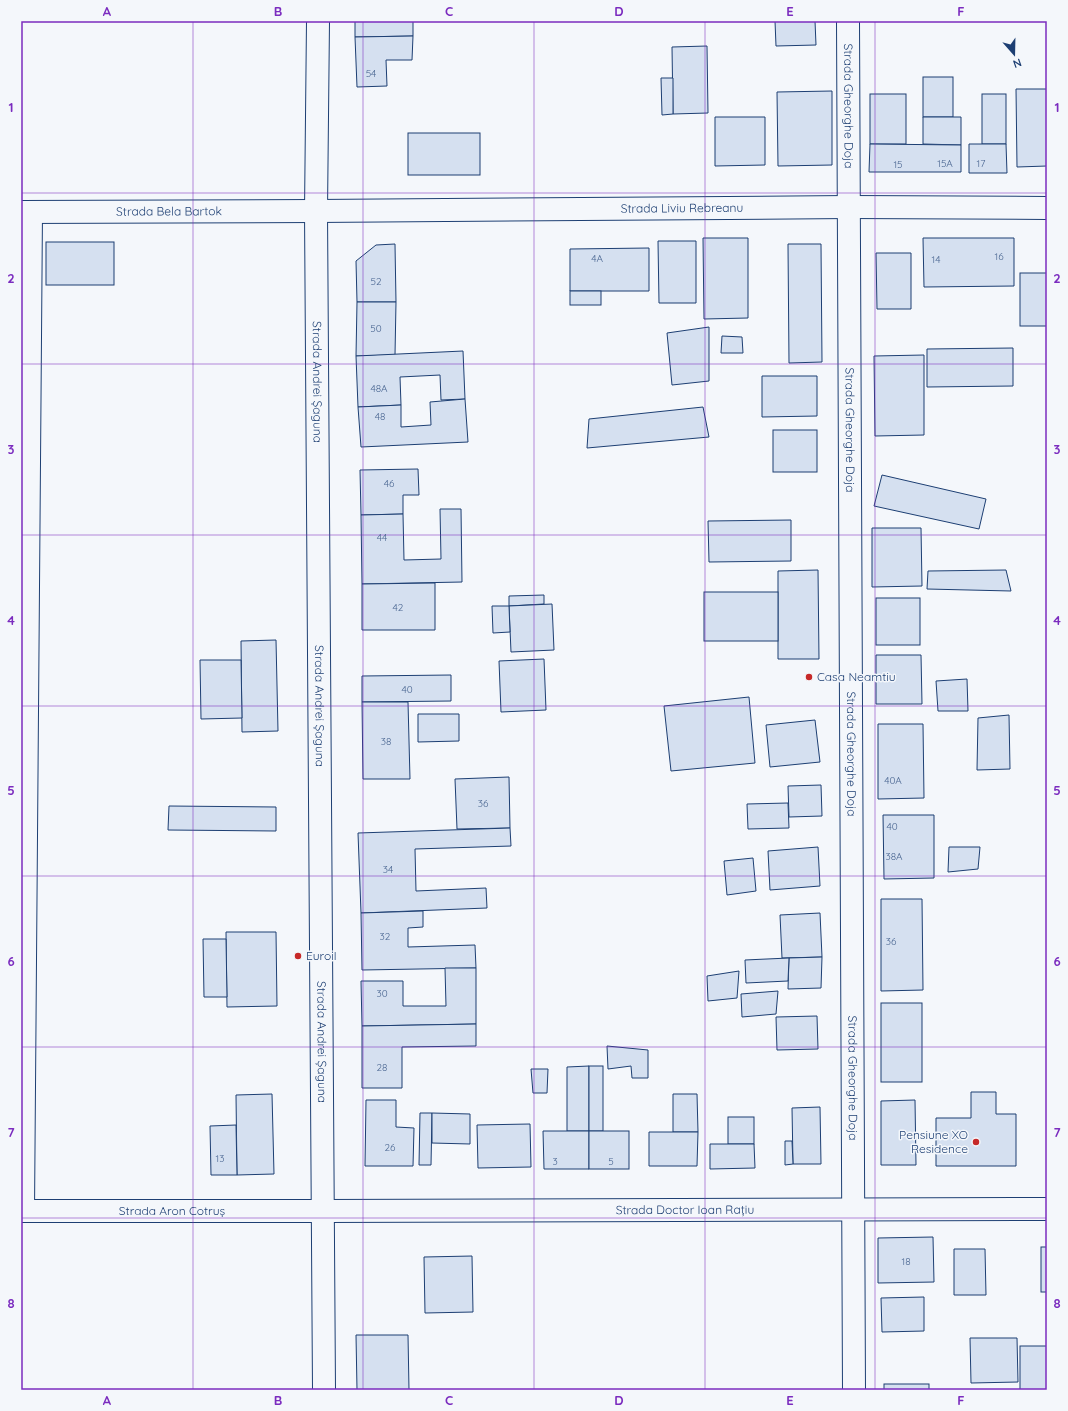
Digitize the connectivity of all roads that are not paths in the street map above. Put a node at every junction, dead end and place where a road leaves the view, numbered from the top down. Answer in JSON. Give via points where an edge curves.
{"nodes":[{"id":1,"x":318,"y":21,"type":"edge"},
{"id":2,"x":848,"y":21,"type":"edge"},
{"id":3,"x":849,"y":207,"type":"junction"},
{"id":4,"x":1047,"y":208,"type":"edge"},
{"id":5,"x":316,"y":211,"type":"junction"},
{"id":6,"x":26,"y":212,"type":"edge"},
{"id":7,"x":854,"y":1209,"type":"junction"},
{"id":8,"x":1047,"y":1209,"type":"edge"},
{"id":9,"x":22,"y":1211,"type":"edge"},
{"id":10,"x":323,"y":1211,"type":"junction"},
{"id":11,"x":324,"y":1390,"type":"edge"},
{"id":12,"x":854,"y":1390,"type":"edge"}],
"edges":[{"from":1,"to":5,"type":"street","name":"Strada Andrei Șaguna"},
{"from":2,"to":3,"type":"street","name":"Strada Gheorghe Doja"},
{"from":3,"to":4,"type":"street","name":"Strada Liviu Rebreanu"},
{"from":3,"to":5,"type":"street","name":"Strada Liviu Rebreanu"},
{"from":3,"to":7,"type":"street","name":"Strada Gheorghe Doja"},
{"from":5,"to":6,"type":"street","name":"Strada Bela Bartok"},
{"from":5,"to":10,"type":"street","name":"Strada Andrei Șaguna"},
{"from":6,"to":9,"type":"street"},
{"from":7,"to":8,"type":"street","name":"Strada Doctor Ioan Rațiu"},
{"from":7,"to":10,"type":"street","name":"Strada Doctor Ioan Rațiu"},
{"from":7,"to":12,"type":"street","name":"Strada Gheorghe Doja"},
{"from":9,"to":10,"type":"street","name":"Strada Aron Cotruș"},
{"from":10,"to":11,"type":"street","name":"Strada Andrei Șaguna"}]}
